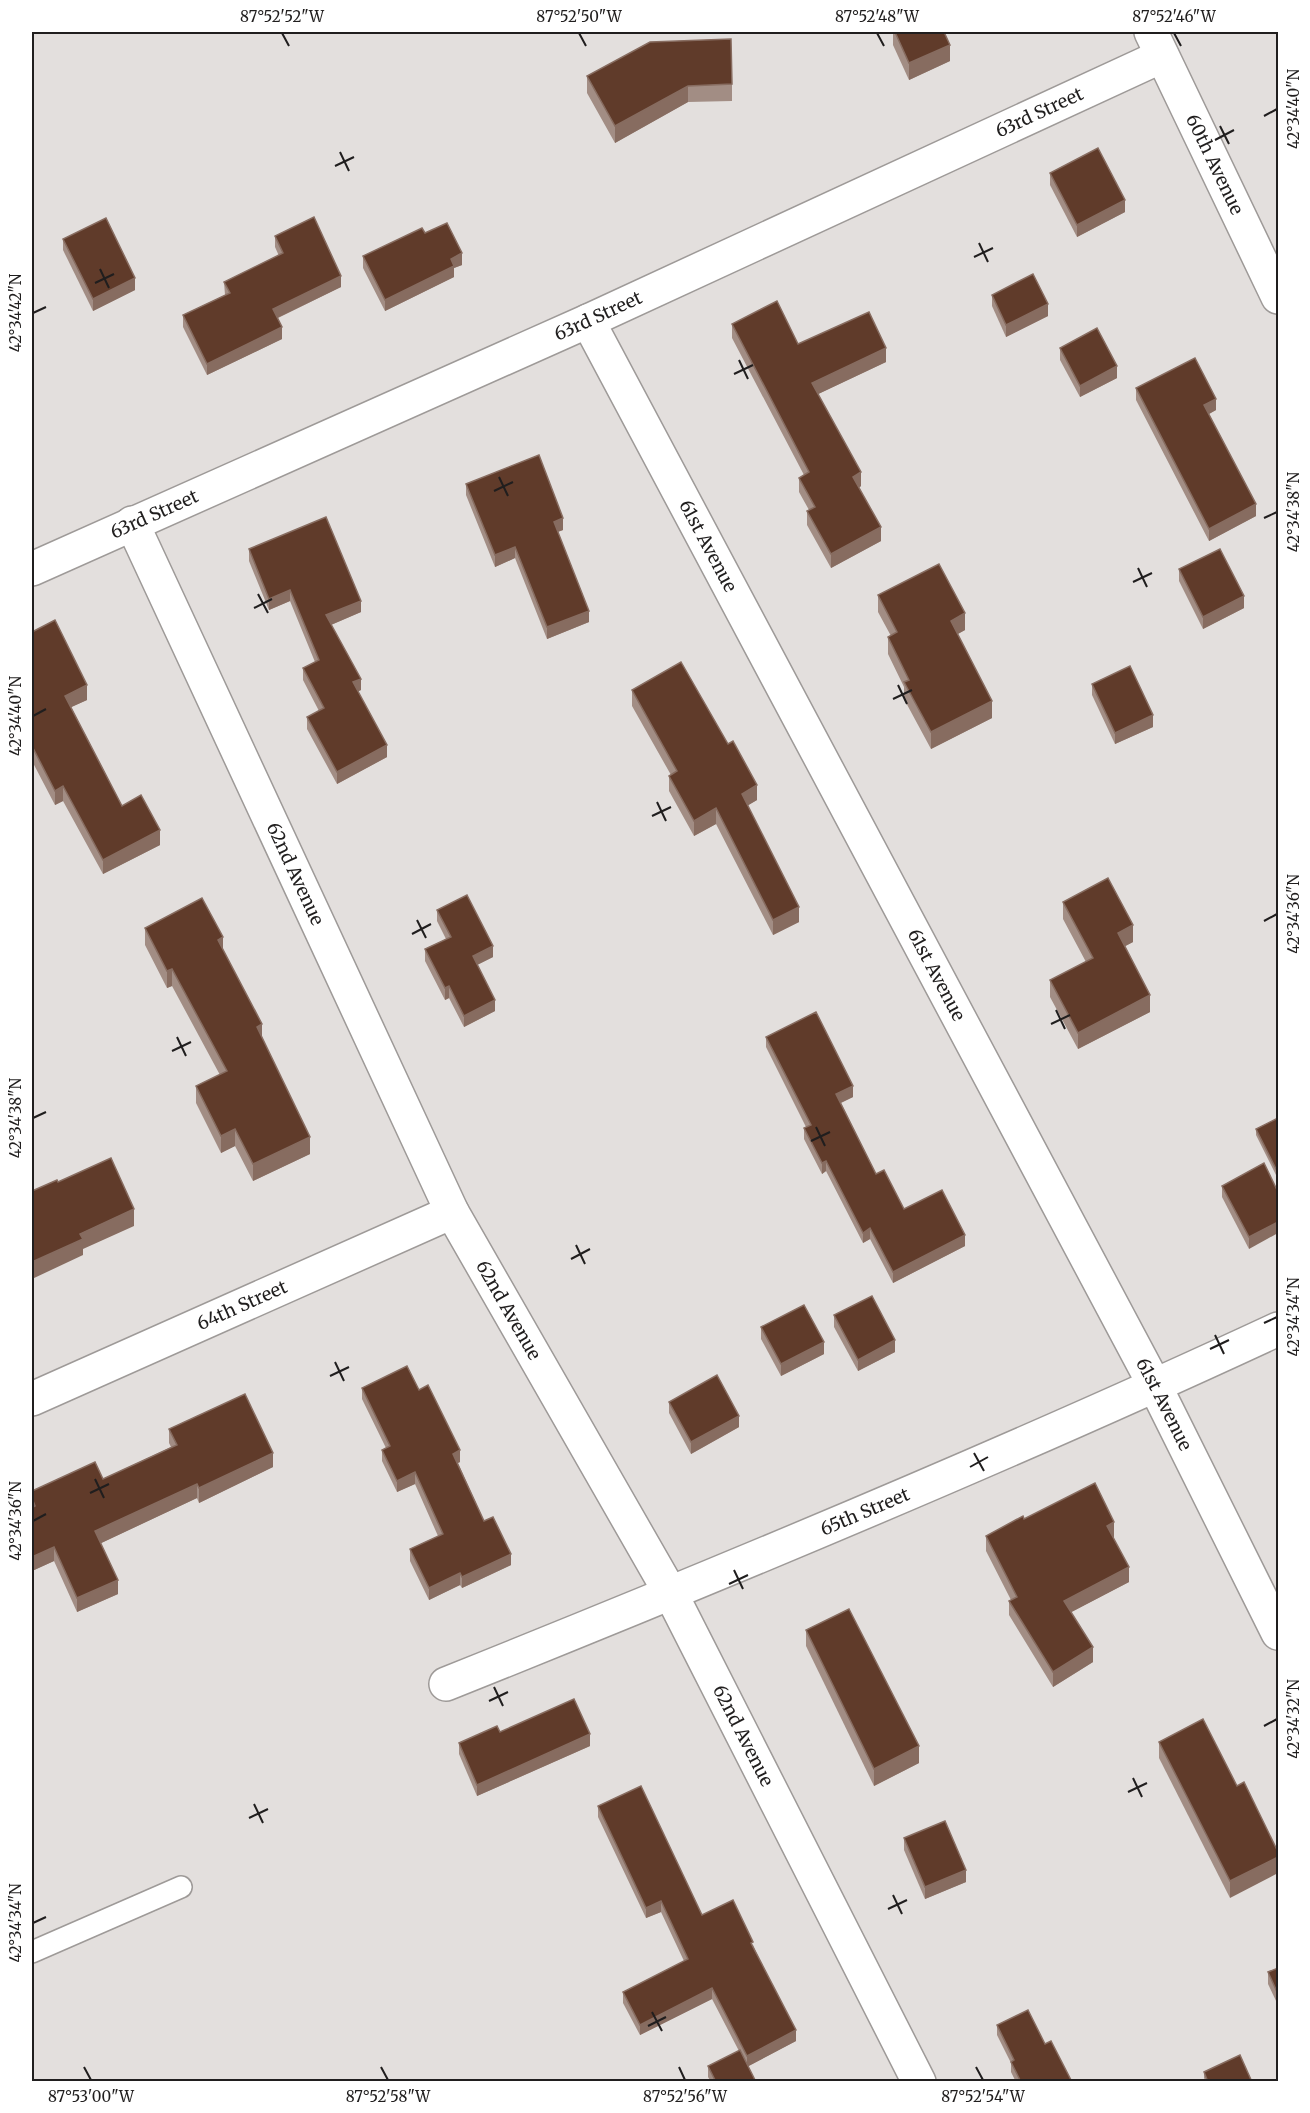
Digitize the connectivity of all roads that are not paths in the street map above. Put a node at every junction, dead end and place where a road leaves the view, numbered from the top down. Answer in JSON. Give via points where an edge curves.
{"nodes":[{"id":1,"x":1156,"y":44,"type":"edge"},
{"id":2,"x":1278,"y":297,"type":"edge"},
{"id":3,"x":588,"y":321,"type":"junction"},
{"id":4,"x":132,"y":523,"type":"junction"},
{"id":5,"x":32,"y":569,"type":"edge"},
{"id":6,"x":452,"y":1212,"type":"junction"},
{"id":7,"x":1278,"y":1329,"type":"edge"},
{"id":8,"x":1155,"y":1386,"type":"junction"},
{"id":9,"x":32,"y":1400,"type":"edge"},
{"id":10,"x":671,"y":1594,"type":"junction"},
{"id":11,"x":1278,"y":1633,"type":"edge"},
{"id":12,"x":446,"y":1684,"type":"dead end"},
{"id":13,"x":181,"y":1887,"type":"dead end"},
{"id":14,"x":32,"y":1952,"type":"edge"},
{"id":15,"x":919,"y":2082,"type":"edge"}],
"edges":[{"from":1,"to":2,"type":"street","name":"60th Avenue"},
{"from":1,"to":3,"type":"street","name":"63rd Street"},
{"from":3,"to":4,"type":"street","name":"63rd Street"},
{"from":3,"to":8,"type":"street","name":"61st Avenue"},
{"from":4,"to":5,"type":"street","name":"63rd Street"},
{"from":4,"to":6,"type":"street","name":"62nd Avenue"},
{"from":6,"to":9,"type":"street","name":"64th Street"},
{"from":6,"to":10,"type":"street","name":"62nd Avenue"},
{"from":7,"to":8,"type":"street","name":"65th Street"},
{"from":8,"to":10,"type":"street","name":"65th Street"},
{"from":8,"to":11,"type":"street","name":"61st Avenue"},
{"from":10,"to":12,"type":"street","name":"65th Street"},
{"from":10,"to":15,"type":"street","name":"62nd Avenue"},
{"from":13,"to":14,"type":"lane"}]}
